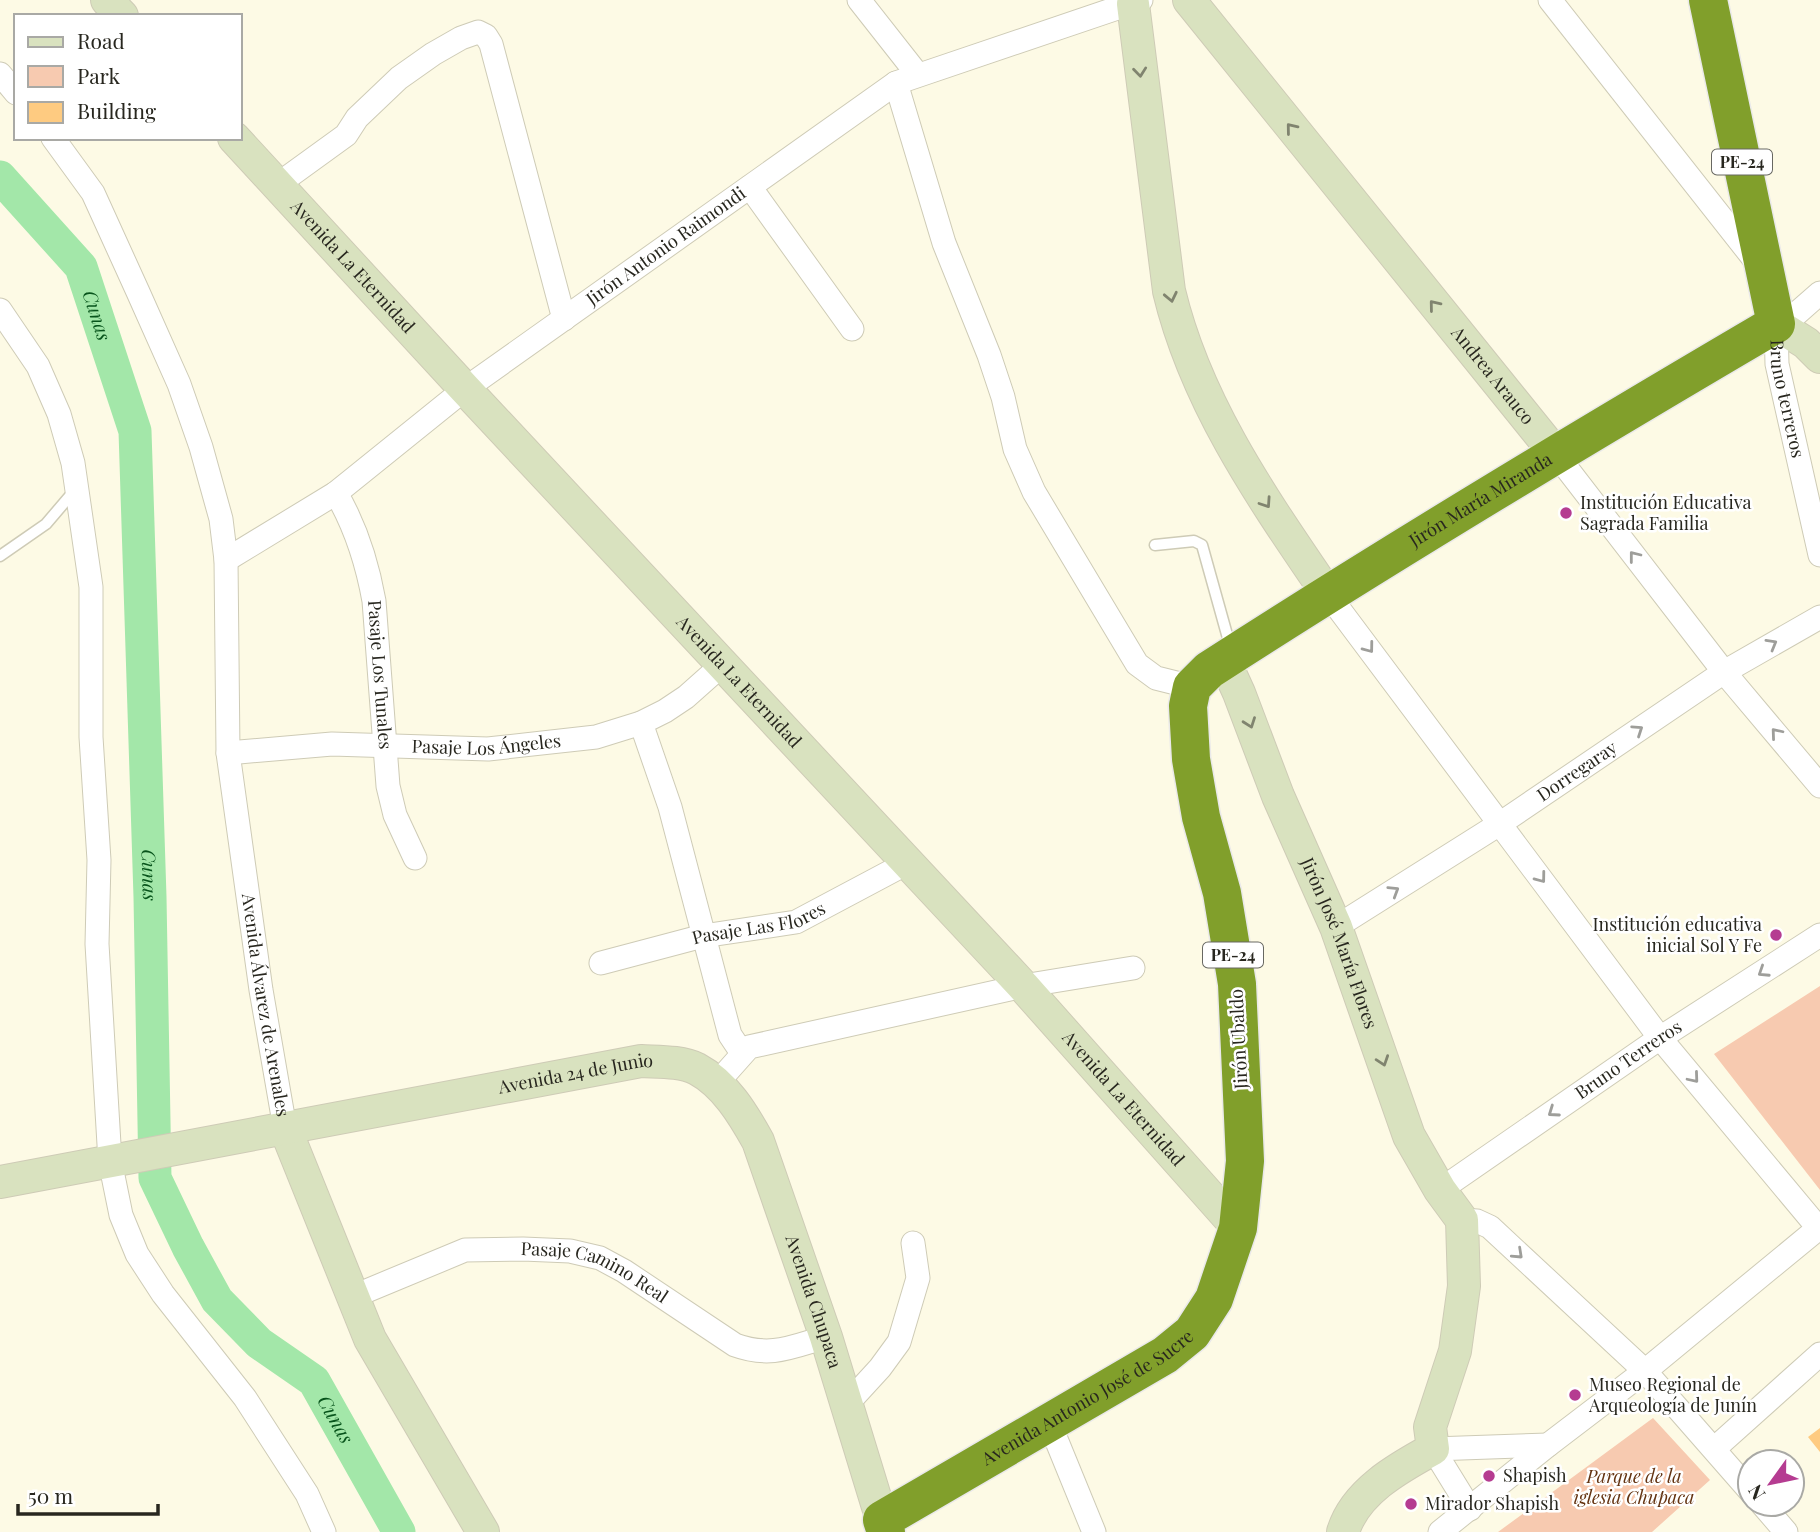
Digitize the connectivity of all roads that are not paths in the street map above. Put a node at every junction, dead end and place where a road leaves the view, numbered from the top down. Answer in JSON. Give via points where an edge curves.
{"nodes":[{"id":1,"x":107,"y":0,"type":"edge"},
{"id":2,"x":859,"y":0,"type":"edge"},
{"id":3,"x":1189,"y":0,"type":"edge"},
{"id":4,"x":1550,"y":0,"type":"edge"},
{"id":5,"x":1708,"y":0,"type":"edge"},
{"id":6,"x":1137,"y":2,"type":"edge"},
{"id":7,"x":120,"y":14,"type":"edge"},
{"id":8,"x":0,"y":74,"type":"edge"},
{"id":9,"x":918,"y":75,"type":"junction"},
{"id":10,"x":896,"y":83,"type":"junction"},
{"id":11,"x":14,"y":91,"type":"edge"},
{"id":12,"x":54,"y":140,"type":"edge"},
{"id":13,"x":236,"y":140,"type":"edge"},
{"id":14,"x":277,"y":185,"type":"junction"},
{"id":15,"x":750,"y":187,"type":"junction"},
{"id":16,"x":1765,"y":272,"type":"junction"},
{"id":17,"x":1820,"y":293,"type":"edge"},
{"id":18,"x":0,"y":310,"type":"edge"},
{"id":19,"x":564,"y":319,"type":"junction"},
{"id":20,"x":1776,"y":324,"type":"junction"},
{"id":21,"x":852,"y":329,"type":"dead end"},
{"id":22,"x":1820,"y":357,"type":"edge"},
{"id":23,"x":465,"y":389,"type":"junction"},
{"id":24,"x":1555,"y":453,"type":"junction"},
{"id":25,"x":77,"y":488,"type":"junction"},
{"id":26,"x":336,"y":493,"type":"junction"},
{"id":27,"x":1154,"y":545,"type":"dead end"},
{"id":28,"x":1820,"y":555,"type":"edge"},
{"id":29,"x":0,"y":556,"type":"edge"},
{"id":30,"x":226,"y":560,"type":"junction"},
{"id":31,"x":1328,"y":593,"type":"junction"},
{"id":32,"x":1820,"y":617,"type":"edge"},
{"id":33,"x":1228,"y":658,"type":"junction"},
{"id":34,"x":722,"y":665,"type":"junction"},
{"id":35,"x":1724,"y":672,"type":"junction"},
{"id":36,"x":1192,"y":687,"type":"junction"},
{"id":37,"x":641,"y":723,"type":"junction"},
{"id":38,"x":383,"y":744,"type":"junction"},
{"id":39,"x":228,"y":753,"type":"junction"},
{"id":40,"x":1820,"y":786,"type":"edge"},
{"id":41,"x":1501,"y":823,"type":"junction"},
{"id":42,"x":415,"y":858,"type":"dead end"},
{"id":43,"x":908,"y":863,"type":"junction"},
{"id":44,"x":1336,"y":927,"type":"junction"},
{"id":45,"x":1820,"y":935,"type":"edge"},
{"id":46,"x":703,"y":936,"type":"junction"},
{"id":47,"x":601,"y":963,"type":"dead end"},
{"id":48,"x":1133,"y":968,"type":"dead end"},
{"id":49,"x":1023,"y":986,"type":"junction"},
{"id":50,"x":1660,"y":1038,"type":"junction"},
{"id":51,"x":742,"y":1053,"type":"junction"},
{"id":52,"x":717,"y":1083,"type":"junction"},
{"id":53,"x":285,"y":1128,"type":"junction"},
{"id":54,"x":116,"y":1160,"type":"junction"},
{"id":55,"x":0,"y":1182,"type":"edge"},
{"id":56,"x":1440,"y":1190,"type":"junction"},
{"id":57,"x":1462,"y":1220,"type":"junction"},
{"id":58,"x":1238,"y":1228,"type":"junction"},
{"id":59,"x":1820,"y":1228,"type":"edge"},
{"id":60,"x":913,"y":1243,"type":"dead end"},
{"id":61,"x":352,"y":1297,"type":"junction"},
{"id":62,"x":826,"y":1337,"type":"junction"},
{"id":63,"x":1820,"y":1354,"type":"edge"},
{"id":64,"x":1645,"y":1371,"type":"junction"},
{"id":65,"x":846,"y":1404,"type":"junction"},
{"id":66,"x":1049,"y":1422,"type":"junction"},
{"id":67,"x":1548,"y":1446,"type":"junction"},
{"id":68,"x":1433,"y":1449,"type":"junction"},
{"id":69,"x":1714,"y":1449,"type":"junction"},
{"id":70,"x":1736,"y":1475,"type":"edge"},
{"id":71,"x":1469,"y":1508,"type":"junction"},
{"id":72,"x":1774,"y":1518,"type":"edge"},
{"id":73,"x":877,"y":1528,"type":"edge"},
{"id":74,"x":324,"y":1532,"type":"edge"},
{"id":75,"x":483,"y":1532,"type":"edge"},
{"id":76,"x":1094,"y":1532,"type":"edge"},
{"id":77,"x":1343,"y":1532,"type":"edge"},
{"id":78,"x":1440,"y":1532,"type":"edge"},
{"id":79,"x":1786,"y":1532,"type":"edge"}],
"edges":[{"from":1,"to":7,"type":"street"},
{"from":2,"to":9,"type":"street"},
{"from":24,"to":3,"type":"street","name":"Andrea Arauco","one_way":true},
{"from":4,"to":16,"type":"street"},
{"from":5,"to":16,"type":"highway","number":"PE-24"},
{"from":6,"to":9,"type":"street","name":"Jirón Antonio Raimondi"},
{"from":6,"to":31,"type":"street","one_way":true,"via":[[1169,291],[1179,331],[1211,406],[1257,490]]},
{"from":8,"to":11,"type":"street"},
{"from":9,"to":10,"type":"street","name":"Jirón Antonio Raimondi"},
{"from":10,"to":15,"type":"street","name":"Jirón Antonio Raimondi"},
{"from":10,"to":36,"type":"street","via":[[944,243],[989,355],[1014,449],[1034,492],[1137,664],[1156,678]]},
{"from":12,"to":30,"type":"street","name":"Avenida Álvarez de Arenales","via":[[93,192],[179,384],[221,519]]},
{"from":13,"to":14,"type":"street","name":"Avenida La Eternidad"},
{"from":14,"to":19,"type":"street","via":[[346,135],[357,118],[399,78],[433,54],[478,32],[491,44]]},
{"from":14,"to":23,"type":"street","name":"Avenida La Eternidad"},
{"from":15,"to":19,"type":"street","name":"Jirón Antonio Raimondi"},
{"from":15,"to":21,"type":"street"},
{"from":16,"to":20,"type":"highway","number":"PE-24"},
{"from":17,"to":20,"type":"street"},
{"from":18,"to":25,"type":"street","via":[[50,391],[67,438]]},
{"from":19,"to":23,"type":"street","name":"Jirón Antonio Raimondi"},
{"from":20,"to":22,"type":"street"},
{"from":20,"to":24,"type":"highway","name":"Jirón María Miranda"},
{"from":20,"to":28,"type":"street","name":"Bruno terreros","via":[[1777,364]]},
{"from":23,"to":26,"type":"street","name":"Jirón Antonio Raimondi"},
{"from":23,"to":34,"type":"street","name":"Avenida La Eternidad"},
{"from":24,"to":31,"type":"highway","name":"Jirón María Miranda"},
{"from":35,"to":24,"type":"street","name":"Andrea Arauco","one_way":true},
{"from":25,"to":29,"type":"lane","via":[[46,524]]},
{"from":25,"to":54,"type":"street","via":[[91,587],[97,944]]},
{"from":26,"to":30,"type":"street","name":"Jirón Antonio Raimondi"},
{"from":26,"to":38,"type":"street","name":"Pasaje Los Tunales","via":[[361,546],[370,582]]},
{"from":27,"to":33,"type":"lane","via":[[1194,541],[1202,545]]},
{"from":30,"to":39,"type":"street","name":"Avenida Álvarez de Arenales"},
{"from":31,"to":33,"type":"highway","name":"Jirón María Miranda"},
{"from":31,"to":41,"type":"street","one_way":true},
{"from":35,"to":32,"type":"street","name":"Dorregaray","one_way":true},
{"from":33,"to":36,"type":"highway","name":"Jirón María Miranda"},
{"from":33,"to":44,"type":"street","name":"Jirón José María Flores","one_way":true,"via":[[1278,796]]},
{"from":34,"to":37,"type":"street","name":"Pasaje Los Ángeles","via":[[686,696]]},
{"from":34,"to":43,"type":"street","name":"Avenida La Eternidad"},
{"from":40,"to":35,"type":"street","name":"Andrea Arauco","one_way":true},
{"from":41,"to":35,"type":"street","name":"Dorregaray","one_way":true},
{"from":36,"to":58,"type":"highway","name":"Jirón Ubaldo","number":"PE-24","via":[[1188,706],[1191,759],[1222,893],[1237,984],[1245,1161]]},
{"from":37,"to":38,"type":"street","name":"Pasaje Los Ángeles","via":[[596,737],[530,746],[455,749]]},
{"from":37,"to":46,"type":"street","via":[[670,807]]},
{"from":38,"to":39,"type":"street","name":"Pasaje Los Ángeles"},
{"from":38,"to":42,"type":"street","name":"Pasaje Los Tunales","via":[[395,816]]},
{"from":39,"to":53,"type":"street","name":"Avenida Álvarez de Arenales"},
{"from":44,"to":41,"type":"street","name":"Dorregaray","one_way":true},
{"from":41,"to":50,"type":"street","one_way":true},
{"from":43,"to":46,"type":"street","name":"Pasaje Las Flores","via":[[796,922]]},
{"from":43,"to":49,"type":"street","name":"Avenida La Eternidad"},
{"from":44,"to":56,"type":"street","name":"Jirón José María Flores","one_way":true,"via":[[1409,1136]]},
{"from":45,"to":50,"type":"street","name":"Bruno Terreros","one_way":true},
{"from":46,"to":47,"type":"street","name":"Pasaje Las Flores"},
{"from":46,"to":51,"type":"street","via":[[730,1035]]},
{"from":48,"to":49,"type":"street"},
{"from":49,"to":51,"type":"street","via":[[749,1047]]},
{"from":49,"to":58,"type":"street","name":"Avenida La Eternidad"},
{"from":50,"to":56,"type":"street","name":"Bruno Terreros","one_way":true},
{"from":50,"to":59,"type":"street","one_way":true},
{"from":51,"to":52,"type":"street"},
{"from":52,"to":53,"type":"street","name":"Avenida 24 de Junio","via":[[695,1068],[641,1061]]},
{"from":52,"to":62,"type":"street","name":"Avenida Chupaca","via":[[758,1140]]},
{"from":53,"to":54,"type":"street","name":"Avenida 24 de Junio"},
{"from":53,"to":61,"type":"street","name":"Avenida Álvarez de Arenales"},
{"from":54,"to":55,"type":"street","name":"Avenida 24 de Junio"},
{"from":54,"to":74,"type":"street","via":[[121,1214],[137,1254],[245,1398],[307,1494]]},
{"from":56,"to":57,"type":"street","name":"Jirón José María Flores"},
{"from":57,"to":64,"type":"street","one_way":true,"via":[[1490,1227]]},
{"from":57,"to":68,"type":"street","via":[[1464,1286],[1455,1351],[1430,1427]]},
{"from":58,"to":66,"type":"highway","name":"Avenida Antonio José de Sucre","number":"PE-24","via":[[1213,1299],[1192,1333],[1165,1355]]},
{"from":59,"to":64,"type":"street"},
{"from":60,"to":65,"type":"street","via":[[918,1278],[899,1342]]},
{"from":61,"to":62,"type":"street","name":"Pasaje Camino Real","via":[[465,1250],[570,1251],[600,1258],[624,1271],[735,1345],[753,1352],[770,1353]]},
{"from":61,"to":75,"type":"street","name":"Avenida Álvarez de Arenales","via":[[370,1339]]},
{"from":62,"to":65,"type":"street","name":"Avenida Chupaca"},
{"from":63,"to":69,"type":"street"},
{"from":64,"to":67,"type":"street"},
{"from":64,"to":69,"type":"street"},
{"from":65,"to":73,"type":"street","name":"Avenida Chupaca"},
{"from":66,"to":73,"type":"highway","name":"Avenida Antonio José de Sucre","number":"PE-24"},
{"from":66,"to":76,"type":"street"},
{"from":67,"to":68,"type":"street"},
{"from":67,"to":71,"type":"street"},
{"from":68,"to":71,"type":"street"},
{"from":68,"to":77,"type":"street","via":[[1369,1491],[1355,1506]]},
{"from":69,"to":70,"type":"street"},
{"from":71,"to":78,"type":"street"},
{"from":72,"to":79,"type":"street"}]}
